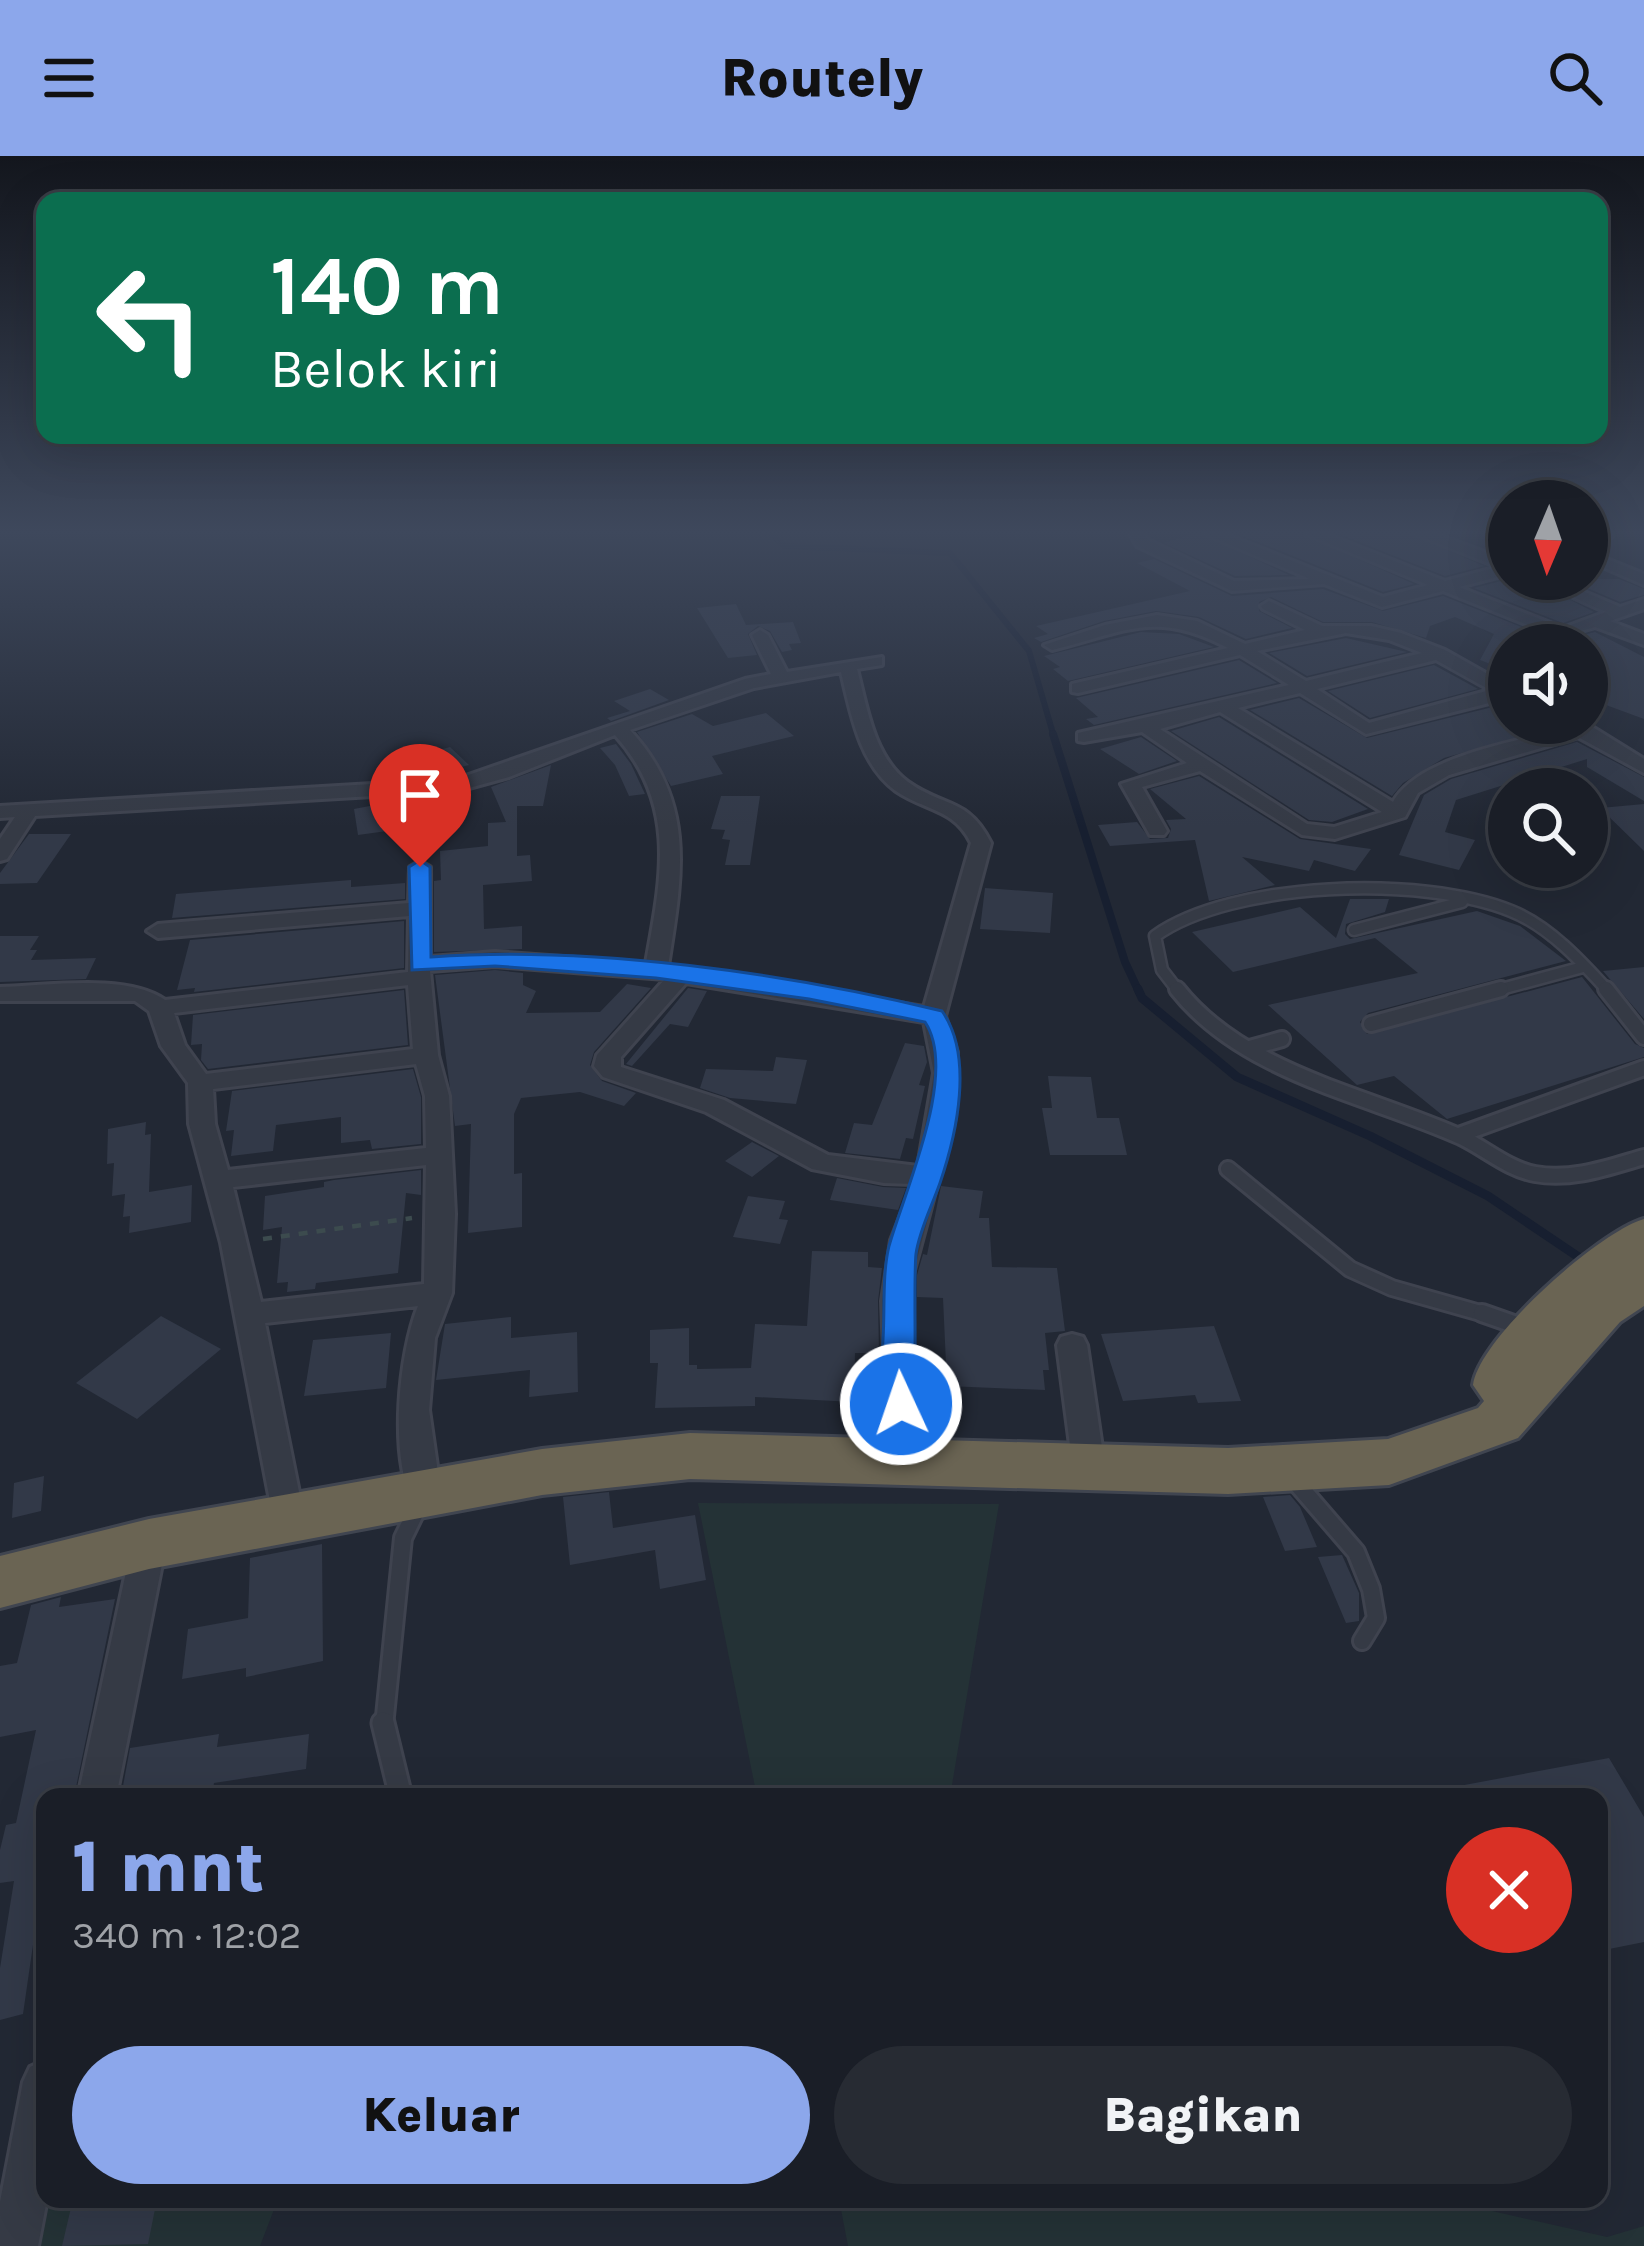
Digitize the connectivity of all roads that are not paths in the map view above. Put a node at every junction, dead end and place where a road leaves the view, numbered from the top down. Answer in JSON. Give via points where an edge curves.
{"nodes":[{"id":1,"x":1116,"y":632,"type":"edge"},
{"id":2,"x":1196,"y":632,"type":"edge"},
{"id":3,"x":1318,"y":632,"type":"edge"},
{"id":4,"x":1385,"y":632,"type":"edge"},
{"id":5,"x":760,"y":635,"type":"dead end"},
{"id":6,"x":1052,"y":645,"type":"dead end"},
{"id":7,"x":1238,"y":650,"type":"junction"},
{"id":8,"x":1439,"y":654,"type":"junction"},
{"id":9,"x":876,"y":661,"type":"dead end"},
{"id":10,"x":848,"y":665,"type":"junction"},
{"id":11,"x":781,"y":677,"type":"junction"},
{"id":12,"x":1488,"y":680,"type":"edge"},
{"id":13,"x":1301,"y":687,"type":"junction"},
{"id":14,"x":1078,"y":688,"type":"dead end"},
{"id":15,"x":1488,"y":694,"type":"edge"},
{"id":16,"x":694,"y":704,"type":"junction"},
{"id":17,"x":1220,"y":705,"type":"junction"},
{"id":18,"x":716,"y":722,"type":"dead end"},
{"id":19,"x":1151,"y":725,"type":"junction"},
{"id":20,"x":618,"y":728,"type":"junction"},
{"id":21,"x":1084,"y":737,"type":"dead end"},
{"id":22,"x":1521,"y":744,"type":"edge"},
{"id":23,"x":1605,"y":744,"type":"edge"},
{"id":24,"x":1201,"y":765,"type":"junction"},
{"id":25,"x":1644,"y":767,"type":"edge"},
{"id":26,"x":28,"y":810,"type":"junction"},
{"id":27,"x":0,"y":812,"type":"edge"},
{"id":28,"x":1398,"y":814,"type":"junction"},
{"id":29,"x":1157,"y":831,"type":"dead end"},
{"id":30,"x":0,"y":855,"type":"edge"},
{"id":31,"x":420,"y":867,"type":"dead end"},
{"id":32,"x":1473,"y":900,"type":"junction"},
{"id":33,"x":418,"y":909,"type":"junction"},
{"id":34,"x":1354,"y":930,"type":"dead end"},
{"id":35,"x":158,"y":931,"type":"dead end"},
{"id":36,"x":1583,"y":967,"type":"junction"},
{"id":37,"x":419,"y":971,"type":"junction"},
{"id":38,"x":669,"y":973,"type":"junction"},
{"id":39,"x":0,"y":994,"type":"edge"},
{"id":40,"x":160,"y":1008,"type":"junction"},
{"id":41,"x":933,"y":1016,"type":"junction"},
{"id":42,"x":1371,"y":1024,"type":"dead end"},
{"id":43,"x":1644,"y":1037,"type":"edge"},
{"id":44,"x":1282,"y":1039,"type":"dead end"},
{"id":45,"x":1250,"y":1048,"type":"junction"},
{"id":46,"x":426,"y":1055,"type":"junction"},
{"id":47,"x":1642,"y":1070,"type":"edge"},
{"id":48,"x":200,"y":1084,"type":"junction"},
{"id":49,"x":1459,"y":1136,"type":"junction"},
{"id":50,"x":440,"y":1155,"type":"junction"},
{"id":51,"x":1644,"y":1156,"type":"edge"},
{"id":52,"x":1228,"y":1169,"type":"dead end"},
{"id":53,"x":929,"y":1175,"type":"junction"},
{"id":54,"x":218,"y":1180,"type":"junction"},
{"id":55,"x":1621,"y":1274,"type":"edge"},
{"id":56,"x":438,"y":1293,"type":"junction"},
{"id":57,"x":247,"y":1314,"type":"junction"},
{"id":58,"x":1535,"y":1333,"type":"junction"},
{"id":59,"x":1072,"y":1345,"type":"dead end"},
{"id":60,"x":1498,"y":1423,"type":"junction"},
{"id":61,"x":904,"y":1463,"type":"junction"},
{"id":62,"x":1090,"y":1468,"type":"junction"},
{"id":63,"x":1287,"y":1469,"type":"junction"},
{"id":64,"x":424,"y":1494,"type":"junction"},
{"id":65,"x":288,"y":1522,"type":"junction"},
{"id":66,"x":149,"y":1544,"type":"junction"},
{"id":67,"x":0,"y":1582,"type":"edge"},
{"id":68,"x":1362,"y":1641,"type":"dead end"},
{"id":69,"x":99,"y":1788,"type":"edge"},
{"id":70,"x":399,"y":1788,"type":"edge"},
{"id":71,"x":36,"y":2132,"type":"edge"},
{"id":72,"x":15,"y":2246,"type":"edge"}],
"edges":[{"from":1,"to":6,"type":"street"},
{"from":2,"to":7,"type":"street"},
{"from":3,"to":7,"type":"street"},
{"from":4,"to":8,"type":"street"},
{"from":5,"to":11,"type":"street"},
{"from":7,"to":13,"type":"street"},
{"from":7,"to":14,"type":"street"},
{"from":8,"to":12,"type":"street"},
{"from":8,"to":13,"type":"street"},
{"from":9,"to":10,"type":"street"},
{"from":10,"to":11,"type":"street"},
{"from":10,"to":41,"type":"street","via":[[864,732],[897,782],[954,806],[981,843]]},
{"from":11,"to":16,"type":"street"},
{"from":13,"to":15,"type":"street","via":[[1366,729]]},
{"from":13,"to":17,"type":"street"},
{"from":16,"to":18,"type":"street"},
{"from":16,"to":20,"type":"street"},
{"from":17,"to":19,"type":"street"},
{"from":17,"to":28,"type":"street"},
{"from":19,"to":21,"type":"street"},
{"from":19,"to":24,"type":"street"},
{"from":20,"to":26,"type":"street","via":[[458,784]]},
{"from":20,"to":38,"type":"street","via":[[655,773],[668,805]]},
{"from":22,"to":28,"type":"street","via":[[1414,785]]},
{"from":23,"to":25,"type":"street"},
{"from":24,"to":28,"type":"street","via":[[1310,832],[1351,831]]},
{"from":24,"to":29,"type":"street","via":[[1131,784]]},
{"from":26,"to":27,"type":"street"},
{"from":26,"to":30,"type":"street"},
{"from":31,"to":33,"type":"street"},
{"from":32,"to":34,"type":"lane"},
{"from":32,"to":36,"type":"lane","via":[[1524,917]]},
{"from":32,"to":45,"type":"lane","via":[[1305,890],[1200,911],[1161,928],[1154,944],[1174,985]]},
{"from":33,"to":35,"type":"street"},
{"from":33,"to":37,"type":"street"},
{"from":36,"to":42,"type":"lane"},
{"from":36,"to":43,"type":"lane"},
{"from":37,"to":38,"type":"street","via":[[495,959]]},
{"from":37,"to":40,"type":"street"},
{"from":37,"to":46,"type":"street"},
{"from":38,"to":41,"type":"street"},
{"from":38,"to":53,"type":"street","via":[[594,1066],[737,1116],[821,1163]]},
{"from":39,"to":40,"type":"street","via":[[121,992]]},
{"from":40,"to":48,"type":"street","via":[[172,1046]]},
{"from":41,"to":53,"type":"street","via":[[948,1082]]},
{"from":44,"to":45,"type":"lane"},
{"from":45,"to":49,"type":"lane","via":[[1321,1085]]},
{"from":46,"to":48,"type":"street"},
{"from":46,"to":50,"type":"street"},
{"from":47,"to":49,"type":"lane"},
{"from":48,"to":54,"type":"street"},
{"from":49,"to":51,"type":"lane","via":[[1532,1174],[1587,1173]]},
{"from":50,"to":54,"type":"street"},
{"from":50,"to":56,"type":"street"},
{"from":52,"to":58,"type":"lane","via":[[1351,1269]]},
{"from":53,"to":61,"type":"street","via":[[902,1249],[897,1365]]},
{"from":54,"to":57,"type":"street"},
{"from":55,"to":58,"type":"highway"},
{"from":55,"to":60,"type":"highway"},
{"from":56,"to":57,"type":"street"},
{"from":56,"to":64,"type":"street","via":[[420,1338],[414,1410]]},
{"from":57,"to":65,"type":"street"},
{"from":58,"to":60,"type":"highway","via":[[1501,1376]]},
{"from":59,"to":62,"type":"street"},
{"from":60,"to":63,"type":"highway","via":[[1389,1462]]},
{"from":61,"to":62,"type":"highway"},
{"from":61,"to":64,"type":"highway","via":[[690,1456]]},
{"from":62,"to":63,"type":"highway"},
{"from":63,"to":68,"type":"lane","via":[[1366,1563],[1376,1618]]},
{"from":64,"to":65,"type":"highway"},
{"from":64,"to":70,"type":"lane","via":[[403,1538],[383,1722]]},
{"from":65,"to":66,"type":"highway"},
{"from":66,"to":67,"type":"highway"},
{"from":66,"to":69,"type":"street"},
{"from":71,"to":72,"type":"street"}]}
